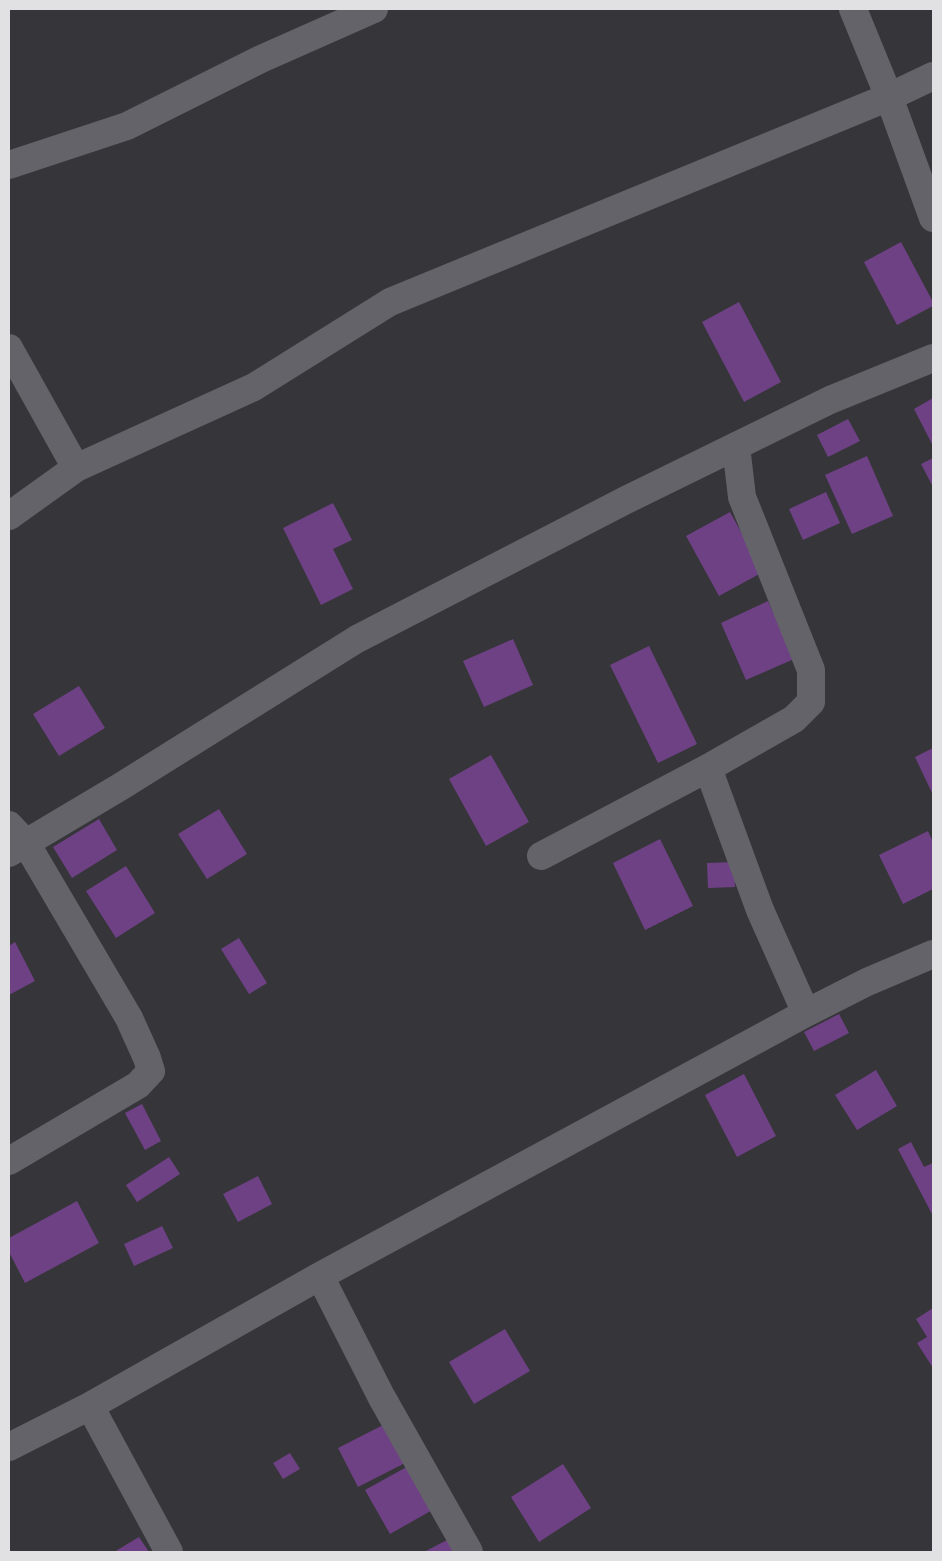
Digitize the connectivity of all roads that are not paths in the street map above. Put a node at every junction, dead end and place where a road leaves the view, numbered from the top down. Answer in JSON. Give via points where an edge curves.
{"nodes":[{"id":1,"x":374,"y":9,"type":"edge"},
{"id":2,"x":853,"y":9,"type":"edge"},
{"id":3,"x":933,"y":76,"type":"edge"},
{"id":4,"x":889,"y":97,"type":"junction"},
{"id":5,"x":9,"y":165,"type":"edge"},
{"id":6,"x":933,"y":218,"type":"edge"},
{"id":7,"x":9,"y":348,"type":"edge"},
{"id":8,"x":933,"y":358,"type":"edge"},
{"id":9,"x":736,"y":446,"type":"junction"},
{"id":10,"x":76,"y":468,"type":"junction"},
{"id":11,"x":9,"y":516,"type":"edge"},
{"id":12,"x":708,"y":768,"type":"junction"},
{"id":13,"x":14,"y":841,"type":"edge"},
{"id":14,"x":542,"y":856,"type":"dead end"},
{"id":15,"x":933,"y":954,"type":"edge"},
{"id":16,"x":806,"y":1013,"type":"junction"},
{"id":17,"x":9,"y":1161,"type":"edge"},
{"id":18,"x":320,"y":1276,"type":"junction"},
{"id":19,"x":90,"y":1406,"type":"junction"},
{"id":20,"x":9,"y":1447,"type":"edge"},
{"id":21,"x":170,"y":1552,"type":"edge"},
{"id":22,"x":469,"y":1552,"type":"edge"}],
"edges":[{"from":1,"to":5,"type":"street","via":[[261,59],[127,126]]},
{"from":2,"to":4,"type":"street"},
{"from":3,"to":4,"type":"street"},
{"from":4,"to":6,"type":"street"},
{"from":4,"to":10,"type":"street","via":[[390,302],[254,387]]},
{"from":7,"to":10,"type":"street"},
{"from":8,"to":9,"type":"street","via":[[830,400]]},
{"from":9,"to":12,"type":"street","via":[[742,497],[811,670],[811,702],[794,719]]},
{"from":9,"to":13,"type":"street","via":[[357,639],[120,787]]},
{"from":10,"to":11,"type":"street"},
{"from":12,"to":14,"type":"street"},
{"from":12,"to":16,"type":"street","via":[[760,910]]},
{"from":13,"to":17,"type":"street","via":[[129,1018],[150,1070],[138,1085]]},
{"from":15,"to":16,"type":"street"},
{"from":16,"to":18,"type":"street"},
{"from":18,"to":19,"type":"street"},
{"from":18,"to":22,"type":"street","via":[[381,1396]]},
{"from":19,"to":20,"type":"street"},
{"from":19,"to":21,"type":"street"}]}
